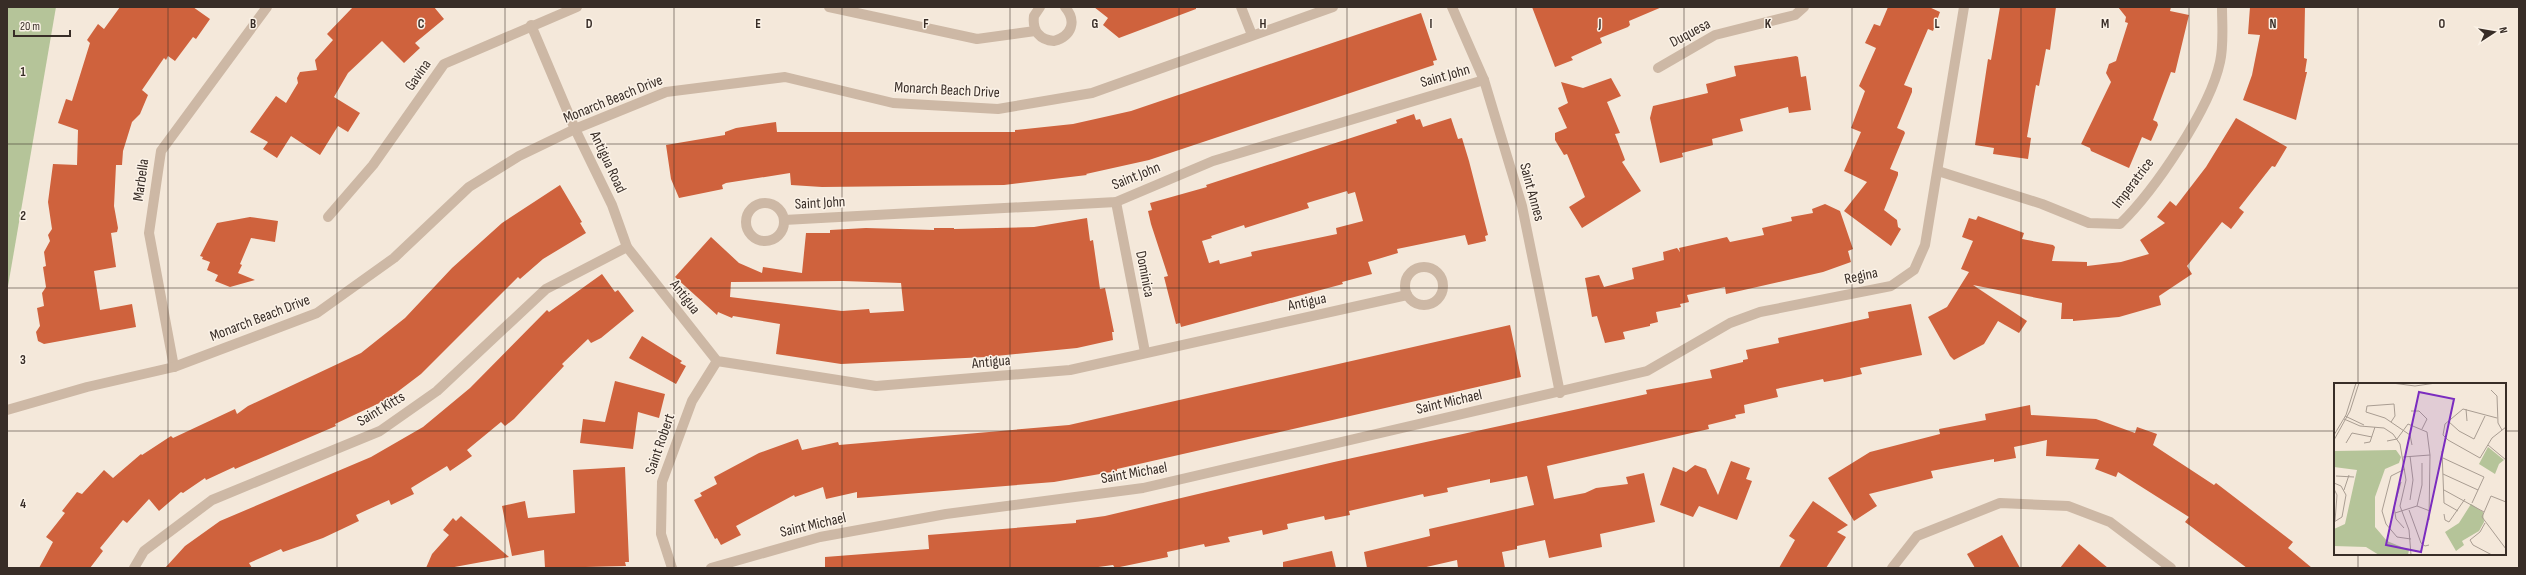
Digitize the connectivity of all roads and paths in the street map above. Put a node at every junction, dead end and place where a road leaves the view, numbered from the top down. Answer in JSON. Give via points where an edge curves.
{"nodes":[{"id":1,"x":267,"y":7,"type":"edge"},
{"id":2,"x":577,"y":7,"type":"edge"},
{"id":3,"x":829,"y":7,"type":"edge"},
{"id":4,"x":1040,"y":7,"type":"edge"},
{"id":5,"x":1065,"y":7,"type":"edge"},
{"id":6,"x":1241,"y":7,"type":"edge"},
{"id":7,"x":1333,"y":7,"type":"edge"},
{"id":8,"x":1452,"y":7,"type":"edge"},
{"id":9,"x":1804,"y":7,"type":"edge"},
{"id":10,"x":1964,"y":7,"type":"edge"},
{"id":11,"x":2222,"y":7,"type":"edge"},
{"id":12,"x":531,"y":25,"type":"junction"},
{"id":13,"x":1035,"y":31,"type":"junction"},
{"id":14,"x":1252,"y":35,"type":"junction"},
{"id":15,"x":1658,"y":68,"type":"dead end"},
{"id":16,"x":1484,"y":80,"type":"junction"},
{"id":17,"x":575,"y":129,"type":"junction"},
{"id":18,"x":1938,"y":171,"type":"junction"},
{"id":19,"x":1116,"y":202,"type":"junction"},
{"id":20,"x":328,"y":217,"type":"dead end"},
{"id":21,"x":784,"y":220,"type":"dead end"},
{"id":22,"x":628,"y":247,"type":"junction"},
{"id":23,"x":1407,"y":295,"type":"dead end"},
{"id":24,"x":1145,"y":352,"type":"junction"},
{"id":25,"x":717,"y":361,"type":"junction"},
{"id":26,"x":174,"y":367,"type":"junction"},
{"id":27,"x":1560,"y":393,"type":"junction"},
{"id":28,"x":7,"y":410,"type":"edge"},
{"id":29,"x":2167,"y":567,"type":"edge"},
{"id":30,"x":134,"y":568,"type":"edge"},
{"id":31,"x":672,"y":568,"type":"edge"},
{"id":32,"x":711,"y":568,"type":"edge"},
{"id":33,"x":1892,"y":568,"type":"edge"}],
"edges":[{"from":1,"to":26,"type":"street","name":"Marbella","via":[[161,151],[149,233]]},
{"from":2,"to":12,"type":"street","name":"Gavina"},
{"from":3,"to":13,"type":"street","via":[[977,39]]},
{"from":4,"to":13,"type":"street","via":[[1034,16]]},
{"from":5,"to":13,"type":"street","via":[[1072,20],[1068,34],[1054,41],[1047,41]]},
{"from":6,"to":14,"type":"street"},
{"from":7,"to":14,"type":"street","name":"Monarch Beach Drive"},
{"from":8,"to":16,"type":"street","name":"Saint Annes"},
{"from":9,"to":15,"type":"street","name":"Duquesa","via":[[1795,15],[1715,35]]},
{"from":10,"to":18,"type":"street","name":"Regina"},
{"from":11,"to":18,"type":"street","name":"Imperatrice","via":[[2220,62],[2201,113],[2138,206],[2120,224],[2089,223],[2042,204]]},
{"from":12,"to":17,"type":"street","name":"Antigua Road"},
{"from":12,"to":20,"type":"street","name":"Gavina","via":[[444,64],[373,165]]},
{"from":14,"to":17,"type":"street","name":"Monarch Beach Drive","via":[[1092,93],[998,109],[893,103],[785,77],[666,92]]},
{"from":16,"to":19,"type":"street","name":"Saint John","via":[[1213,161]]},
{"from":16,"to":27,"type":"street","name":"Saint Annes","via":[[1522,206]]},
{"from":17,"to":22,"type":"street","name":"Antigua Road","via":[[612,205]]},
{"from":17,"to":26,"type":"street","name":"Monarch Beach Drive","via":[[519,156],[469,188],[394,258],[317,313]]},
{"from":18,"to":27,"type":"street","name":"Regina","via":[[1925,244],[1914,270],[1891,286],[1760,312],[1730,322],[1647,371]]},
{"from":19,"to":21,"type":"street","name":"Saint John"},
{"from":19,"to":24,"type":"street","name":"Dominica"},
{"from":22,"to":25,"type":"street","name":"Antigua"},
{"from":22,"to":30,"type":"street","name":"Saint Kitts","via":[[546,289],[437,391],[380,430],[212,500],[144,551]]},
{"from":23,"to":24,"type":"street","name":"Antigua"},
{"from":24,"to":25,"type":"street","name":"Antigua","via":[[1070,370],[876,386]]},
{"from":25,"to":31,"type":"street","name":"Saint Robert","via":[[692,401],[662,482],[661,534]]},
{"from":26,"to":28,"type":"street","name":"Monarch Beach Drive","via":[[87,387]]},
{"from":27,"to":32,"type":"street","name":"Saint Michael","via":[[1143,488],[946,514],[820,536]]},
{"from":29,"to":33,"type":"street","via":[[2110,522],[2068,506],[2000,503],[1917,536]]}]}
